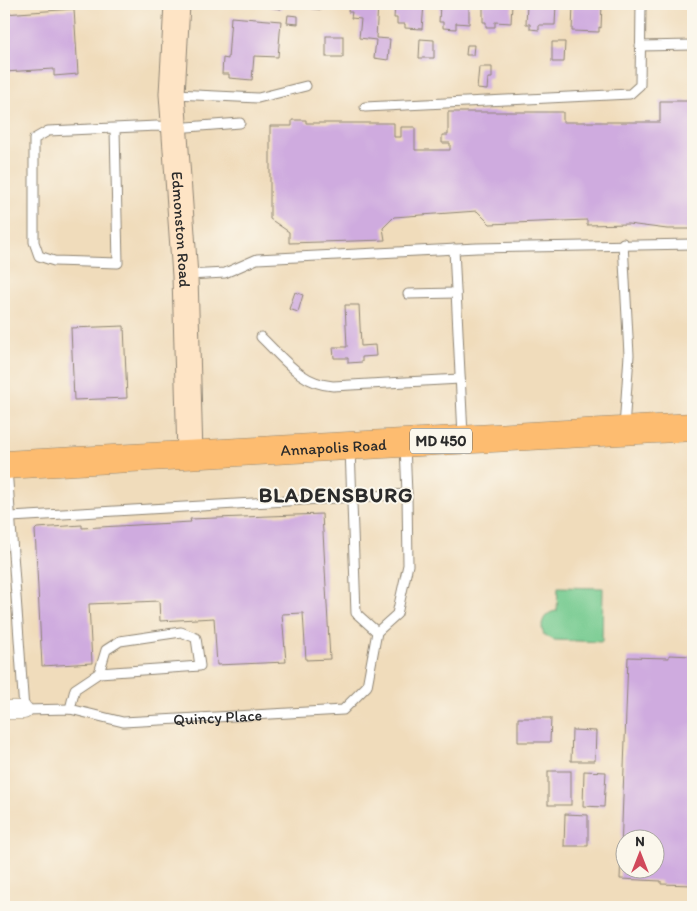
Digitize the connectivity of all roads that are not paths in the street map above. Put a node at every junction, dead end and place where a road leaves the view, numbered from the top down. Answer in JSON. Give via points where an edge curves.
{"nodes":[{"id":1,"x":178,"y":4,"type":"edge"},
{"id":2,"x":641,"y":4,"type":"edge"},
{"id":3,"x":693,"y":45,"type":"edge"},
{"id":4,"x":640,"y":46,"type":"junction"},
{"id":5,"x":306,"y":86,"type":"dead end"},
{"id":6,"x":172,"y":94,"type":"junction"},
{"id":7,"x":364,"y":107,"type":"dead end"},
{"id":8,"x":240,"y":123,"type":"dead end"},
{"id":9,"x":174,"y":128,"type":"junction"},
{"id":10,"x":115,"y":129,"type":"junction"},
{"id":11,"x":623,"y":243,"type":"junction"},
{"id":12,"x":693,"y":244,"type":"edge"},
{"id":13,"x":454,"y":249,"type":"junction"},
{"id":14,"x":185,"y":276,"type":"junction"},
{"id":15,"x":456,"y":293,"type":"junction"},
{"id":16,"x":408,"y":294,"type":"dead end"},
{"id":17,"x":261,"y":337,"type":"dead end"},
{"id":18,"x":460,"y":379,"type":"junction"},
{"id":19,"x":693,"y":427,"type":"edge"},
{"id":20,"x":624,"y":430,"type":"junction"},
{"id":21,"x":463,"y":440,"type":"junction"},
{"id":22,"x":405,"y":443,"type":"junction"},
{"id":23,"x":350,"y":446,"type":"junction"},
{"id":24,"x":190,"y":455,"type":"junction"},
{"id":25,"x":5,"y":465,"type":"edge"},
{"id":26,"x":407,"y":494,"type":"junction"},
{"id":27,"x":352,"y":496,"type":"junction"},
{"id":28,"x":11,"y":517,"type":"junction"},
{"id":29,"x":377,"y":632,"type":"junction"},
{"id":30,"x":99,"y":672,"type":"junction"},
{"id":31,"x":70,"y":709,"type":"junction"},
{"id":32,"x":4,"y":710,"type":"edge"},
{"id":33,"x":24,"y":710,"type":"junction"}],
"edges":[{"from":1,"to":6,"type":"street","name":"Edmonston Road"},
{"from":2,"to":4,"type":"lane"},
{"from":3,"to":4,"type":"lane"},
{"from":4,"to":7,"type":"lane","via":[[640,85],[630,94]]},
{"from":5,"to":6,"type":"lane","via":[[258,98]]},
{"from":6,"to":9,"type":"street","name":"Edmonston Road"},
{"from":8,"to":9,"type":"lane"},
{"from":9,"to":10,"type":"lane"},
{"from":9,"to":14,"type":"street","name":"Edmonston Road"},
{"from":10,"to":10,"type":"lane","via":[[48,131],[34,139],[34,242],[39,256],[54,262],[118,262]]},
{"from":11,"to":12,"type":"lane"},
{"from":11,"to":13,"type":"lane"},
{"from":11,"to":20,"type":"lane","via":[[629,355]]},
{"from":13,"to":14,"type":"lane","via":[[257,259],[225,273]]},
{"from":13,"to":15,"type":"lane"},
{"from":14,"to":24,"type":"street","name":"Edmonston Road"},
{"from":15,"to":16,"type":"lane"},
{"from":15,"to":18,"type":"lane"},
{"from":17,"to":18,"type":"lane","via":[[300,374],[316,383],[333,386]]},
{"from":18,"to":21,"type":"lane"},
{"from":19,"to":20,"type":"main road","name":"Annapolis Road","number":"MD 450"},
{"from":20,"to":21,"type":"main road","name":"Annapolis Road","number":"MD 450"},
{"from":21,"to":22,"type":"main road","name":"Annapolis Road","number":"MD 450"},
{"from":22,"to":23,"type":"main road","name":"Annapolis Road","number":"MD 450"},
{"from":22,"to":26,"type":"lane"},
{"from":23,"to":24,"type":"main road","name":"Annapolis Road","number":"MD 450"},
{"from":23,"to":27,"type":"lane"},
{"from":24,"to":25,"type":"main road","name":"Annapolis Road","number":"MD 450"},
{"from":25,"to":28,"type":"lane"},
{"from":26,"to":27,"type":"lane"},
{"from":26,"to":29,"type":"lane","via":[[408,565],[398,614]]},
{"from":27,"to":28,"type":"lane"},
{"from":27,"to":29,"type":"lane","via":[[356,613]]},
{"from":28,"to":33,"type":"lane"},
{"from":29,"to":31,"type":"lane","name":"Quincy Place","via":[[367,686],[343,710],[123,722]]},
{"from":30,"to":30,"type":"lane","via":[[200,666],[196,638],[180,632],[120,641],[106,650]]},
{"from":30,"to":31,"type":"lane","via":[[74,689]]},
{"from":31,"to":33,"type":"lane","name":"Quincy Place"},
{"from":32,"to":33,"type":"street","name":"Quincy Place"}]}
